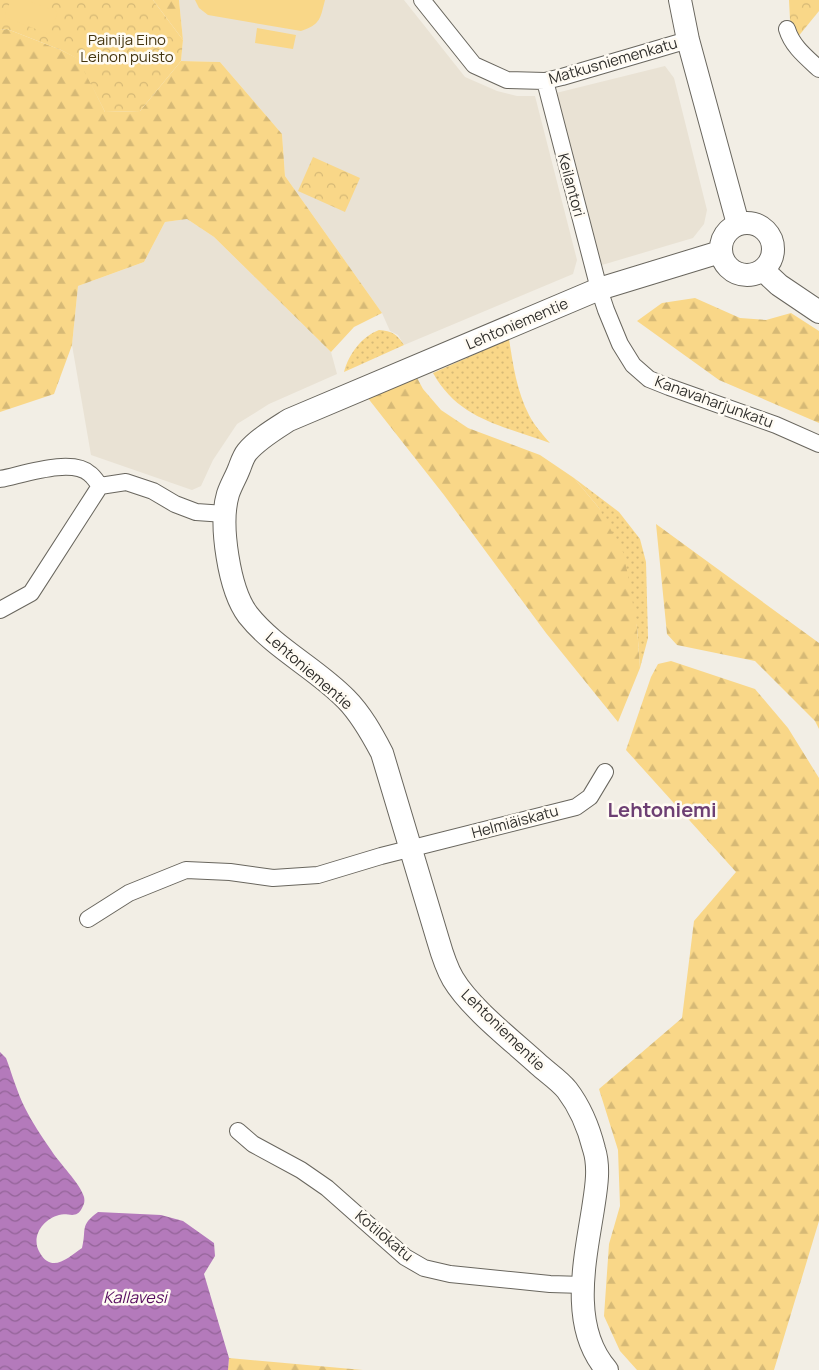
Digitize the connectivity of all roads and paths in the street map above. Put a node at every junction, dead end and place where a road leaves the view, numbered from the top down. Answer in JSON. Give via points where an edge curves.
{"nodes":[{"id":1,"x":422,"y":0,"type":"edge"},
{"id":2,"x":680,"y":0,"type":"edge"},
{"id":3,"x":787,"y":29,"type":"dead end"},
{"id":4,"x":688,"y":40,"type":"junction"},
{"id":5,"x":819,"y":69,"type":"edge"},
{"id":6,"x":545,"y":80,"type":"junction"},
{"id":7,"x":738,"y":224,"type":"junction"},
{"id":8,"x":720,"y":252,"type":"junction"},
{"id":9,"x":762,"y":270,"type":"junction"},
{"id":10,"x":599,"y":289,"type":"junction"},
{"id":11,"x":819,"y":312,"type":"edge"},
{"id":12,"x":819,"y":444,"type":"edge"},
{"id":13,"x":0,"y":479,"type":"edge"},
{"id":14,"x":100,"y":486,"type":"junction"},
{"id":15,"x":225,"y":514,"type":"junction"},
{"id":16,"x":0,"y":610,"type":"edge"},
{"id":17,"x":604,"y":772,"type":"dead end"},
{"id":18,"x":410,"y":849,"type":"junction"},
{"id":19,"x":88,"y":919,"type":"dead end"},
{"id":20,"x":238,"y":1131,"type":"dead end"},
{"id":21,"x":583,"y":1285,"type":"junction"},
{"id":22,"x":607,"y":1370,"type":"edge"}],
"edges":[{"from":1,"to":6,"type":"street","name":"Matkusniemenkatu","via":[[474,65],[507,80]]},
{"from":2,"to":4,"type":"street"},
{"from":3,"to":5,"type":"street","via":[[796,46]]},
{"from":4,"to":6,"type":"street","name":"Matkusniemenkatu"},
{"from":4,"to":7,"type":"street"},
{"from":6,"to":10,"type":"street","name":"Keilantori"},
{"from":7,"to":8,"type":"street","via":[[726,232]]},
{"from":7,"to":9,"type":"street","via":[[753,223],[770,236],[772,258]]},
{"from":8,"to":9,"type":"street","via":[[726,266],[740,274],[756,274]]},
{"from":8,"to":10,"type":"street","name":"Lehtoniementie"},
{"from":9,"to":11,"type":"street"},
{"from":10,"to":12,"type":"street","name":"Kanavaharjunkatu","via":[[620,344],[633,366],[649,379],[776,424]]},
{"from":10,"to":15,"type":"street","name":"Lehtoniementie","via":[[273,429],[246,453],[228,494]]},
{"from":13,"to":14,"type":"street","via":[[73,466],[90,473]]},
{"from":14,"to":15,"type":"street","via":[[126,482],[196,512]]},
{"from":14,"to":16,"type":"street","via":[[31,593]]},
{"from":15,"to":18,"type":"street","name":"Lehtoniementie","via":[[231,578],[247,614],[263,632],[346,699],[368,728],[382,752]]},
{"from":17,"to":18,"type":"street","name":"Helmiäiskatu","via":[[590,797],[576,806]]},
{"from":18,"to":19,"type":"street","name":"Helmiäiskatu","via":[[318,875],[273,878],[186,870],[129,892]]},
{"from":18,"to":21,"type":"street","name":"Lehtoniementie","via":[[446,965],[454,981],[492,1023],[567,1090],[583,1117],[595,1150],[597,1180]]},
{"from":20,"to":21,"type":"street","name":"Kotilokatu","via":[[253,1144],[302,1170],[327,1188],[405,1257],[424,1268],[459,1275]]},
{"from":21,"to":22,"type":"street","name":"Lehtoniementie","via":[[582,1304],[590,1341]]}]}
